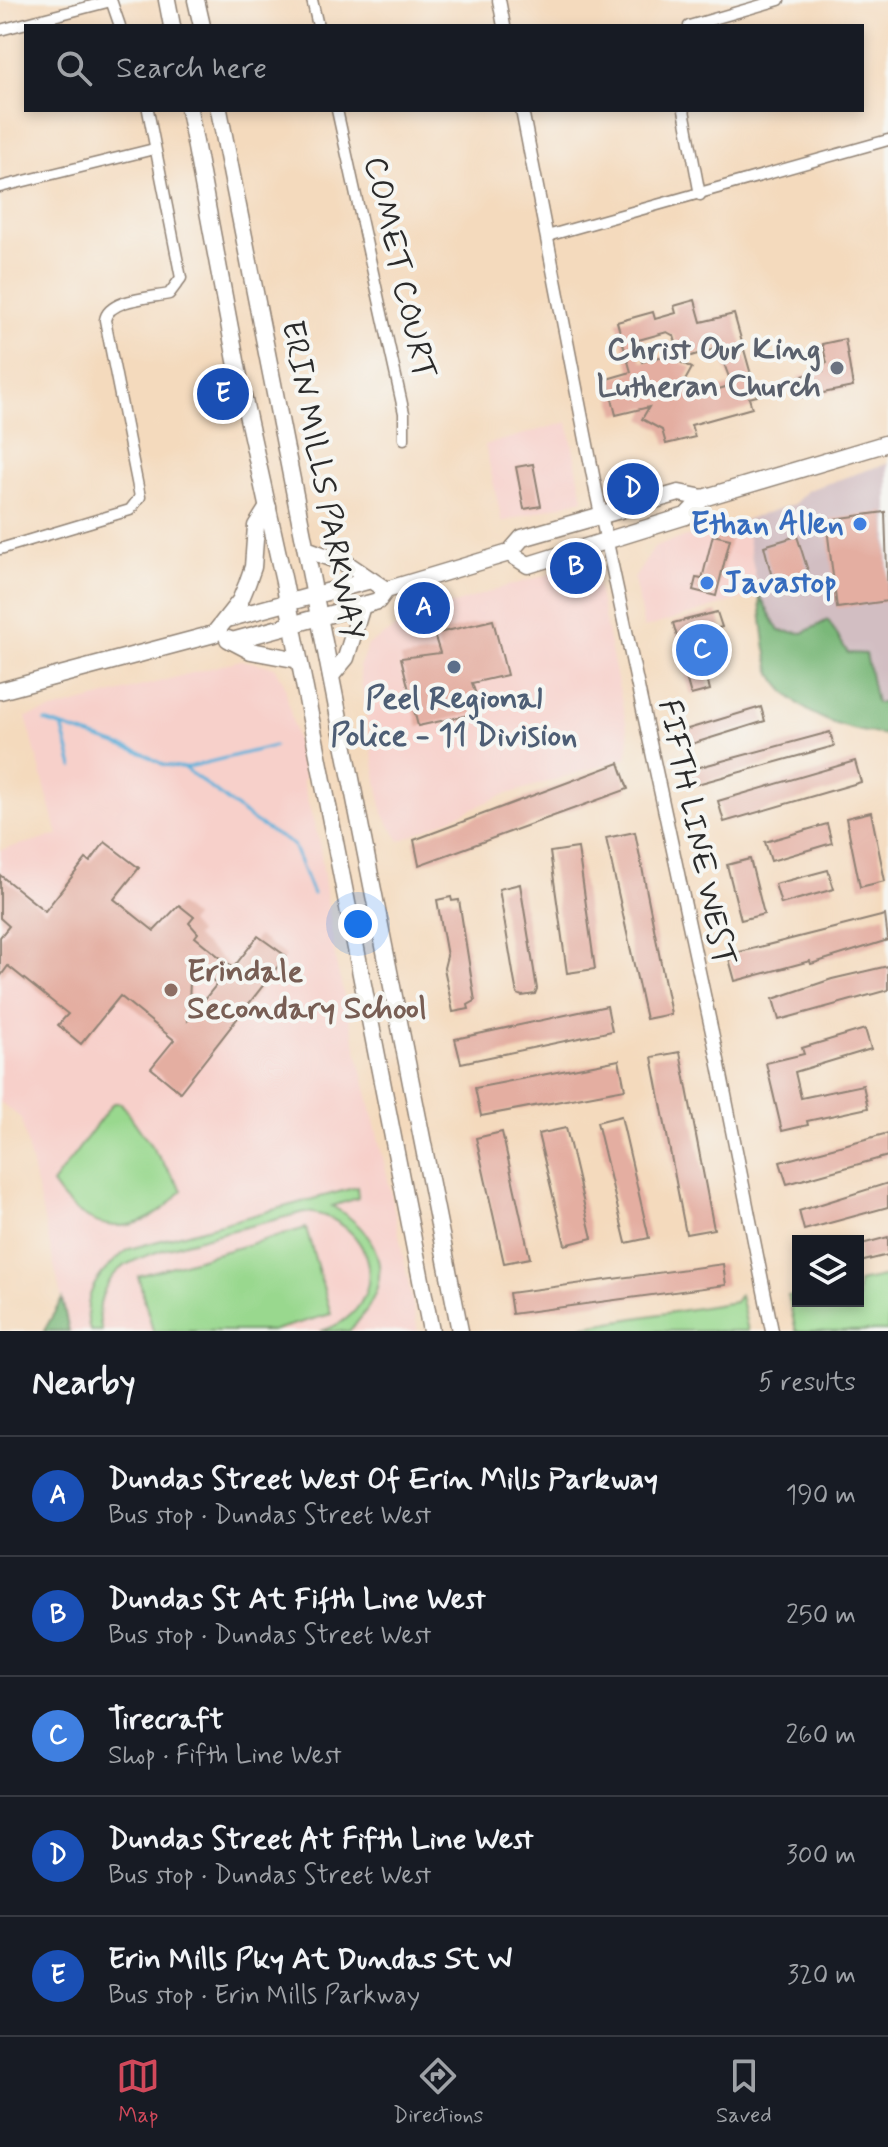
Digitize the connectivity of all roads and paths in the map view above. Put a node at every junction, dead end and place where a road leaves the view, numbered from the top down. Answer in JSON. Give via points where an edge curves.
{"nodes":[{"id":1,"x":167,"y":0,"type":"edge"},
{"id":2,"x":196,"y":0,"type":"edge"},
{"id":3,"x":312,"y":0,"type":"edge"},
{"id":4,"x":499,"y":0,"type":"edge"},
{"id":5,"x":779,"y":0,"type":"edge"},
{"id":6,"x":111,"y":1,"type":"edge"},
{"id":7,"x":119,"y":24,"type":"edge"},
{"id":8,"x":172,"y":24,"type":"edge"},
{"id":9,"x":202,"y":24,"type":"edge"},
{"id":10,"x":318,"y":24,"type":"edge"},
{"id":11,"x":504,"y":24,"type":"edge"},
{"id":12,"x":696,"y":24,"type":"edge"},
{"id":13,"x":0,"y":30,"type":"edge"},
{"id":14,"x":148,"y":112,"type":"edge"},
{"id":15,"x":189,"y":112,"type":"edge"},
{"id":16,"x":219,"y":112,"type":"edge"},
{"id":17,"x":337,"y":112,"type":"edge"},
{"id":18,"x":522,"y":112,"type":"edge"},
{"id":19,"x":684,"y":112,"type":"edge"},
{"id":20,"x":888,"y":140,"type":"edge"},
{"id":21,"x":154,"y":149,"type":"junction"},
{"id":22,"x":0,"y":187,"type":"edge"},
{"id":23,"x":700,"y":195,"type":"junction"},
{"id":24,"x":547,"y":236,"type":"junction"},
{"id":25,"x":404,"y":439,"type":"dead end"},
{"id":26,"x":888,"y":443,"type":"edge"},
{"id":27,"x":703,"y":498,"type":"junction"},
{"id":28,"x":268,"y":507,"type":"junction"},
{"id":29,"x":601,"y":516,"type":"junction"},
{"id":30,"x":606,"y":541,"type":"junction"},
{"id":31,"x":0,"y":549,"type":"edge"},
{"id":32,"x":306,"y":549,"type":"junction"},
{"id":33,"x":509,"y":553,"type":"junction"},
{"id":34,"x":371,"y":580,"type":"junction"},
{"id":35,"x":386,"y":590,"type":"junction"},
{"id":36,"x":314,"y":595,"type":"junction"},
{"id":37,"x":288,"y":603,"type":"junction"},
{"id":38,"x":362,"y":606,"type":"junction"},
{"id":39,"x":319,"y":617,"type":"junction"},
{"id":40,"x":227,"y":619,"type":"junction"},
{"id":41,"x":292,"y":625,"type":"junction"},
{"id":42,"x":214,"y":634,"type":"junction"},
{"id":43,"x":232,"y":641,"type":"junction"},
{"id":44,"x":299,"y":660,"type":"junction"},
{"id":45,"x":331,"y":676,"type":"junction"},
{"id":46,"x":0,"y":691,"type":"edge"},
{"id":47,"x":431,"y":1331,"type":"edge"},
{"id":48,"x":460,"y":1331,"type":"edge"},
{"id":49,"x":772,"y":1331,"type":"edge"}],
"edges":[{"from":1,"to":8,"type":"main road"},
{"from":2,"to":9,"type":"main road"},
{"from":3,"to":10,"type":"street"},
{"from":4,"to":11,"type":"street"},
{"from":5,"to":12,"type":"street"},
{"from":6,"to":7,"type":"street"},
{"from":6,"to":13,"type":"street"},
{"from":14,"to":21,"type":"street"},
{"from":15,"to":28,"type":"main road","name":"ERIN MILLS PARKWAY"},
{"from":16,"to":32,"type":"main road","name":"ERIN MILLS PARKWAY"},
{"from":17,"to":25,"type":"street","name":"COMET COURT","via":[[404,413]]},
{"from":18,"to":24,"type":"street","name":"FIFTH LINE WEST"},
{"from":19,"to":23,"type":"street"},
{"from":20,"to":23,"type":"street"},
{"from":21,"to":22,"type":"street"},
{"from":21,"to":31,"type":"street","via":[[181,278],[169,294],[113,306],[105,320],[140,497],[130,510]]},
{"from":23,"to":24,"type":"street"},
{"from":24,"to":29,"type":"street","name":"FIFTH LINE WEST"},
{"from":26,"to":27,"type":"main road"},
{"from":27,"to":29,"type":"main road","via":[[679,493]]},
{"from":27,"to":30,"type":"main road","via":[[686,516]]},
{"from":28,"to":37,"type":"main road","name":"ERIN MILLS PARKWAY"},
{"from":28,"to":40,"type":"main road","via":[[256,526],[250,577]]},
{"from":29,"to":30,"type":"street","name":"FIFTH LINE WEST"},
{"from":29,"to":33,"type":"main road","via":[[522,538]]},
{"from":30,"to":33,"type":"main road","via":[[528,565]]},
{"from":30,"to":49,"type":"street","name":"FIFTH LINE WEST"},
{"from":32,"to":34,"type":"main road","via":[[349,565]]},
{"from":32,"to":36,"type":"main road","name":"ERIN MILLS PARKWAY"},
{"from":33,"to":35,"type":"main road"},
{"from":34,"to":35,"type":"main road"},
{"from":34,"to":36,"type":"main road"},
{"from":35,"to":38,"type":"main road","via":[[378,601]]},
{"from":36,"to":37,"type":"main road"},
{"from":36,"to":39,"type":"main road","name":"ERIN MILLS PARKWAY"},
{"from":37,"to":40,"type":"main road"},
{"from":37,"to":41,"type":"main road","name":"ERIN MILLS PARKWAY"},
{"from":38,"to":39,"type":"main road"},
{"from":38,"to":45,"type":"main road","via":[[346,658]]},
{"from":39,"to":41,"type":"main road"},
{"from":39,"to":45,"type":"main road","name":"ERIN MILLS PARKWAY"},
{"from":40,"to":42,"type":"main road"},
{"from":41,"to":43,"type":"main road"},
{"from":41,"to":44,"type":"main road","name":"ERIN MILLS PARKWAY"},
{"from":42,"to":43,"type":"main road"},
{"from":42,"to":46,"type":"main road"},
{"from":43,"to":44,"type":"main road","via":[[251,651]]},
{"from":44,"to":47,"type":"main road","name":"ERIN MILLS PARKWAY"},
{"from":45,"to":48,"type":"main road","name":"ERIN MILLS PARKWAY"}]}
